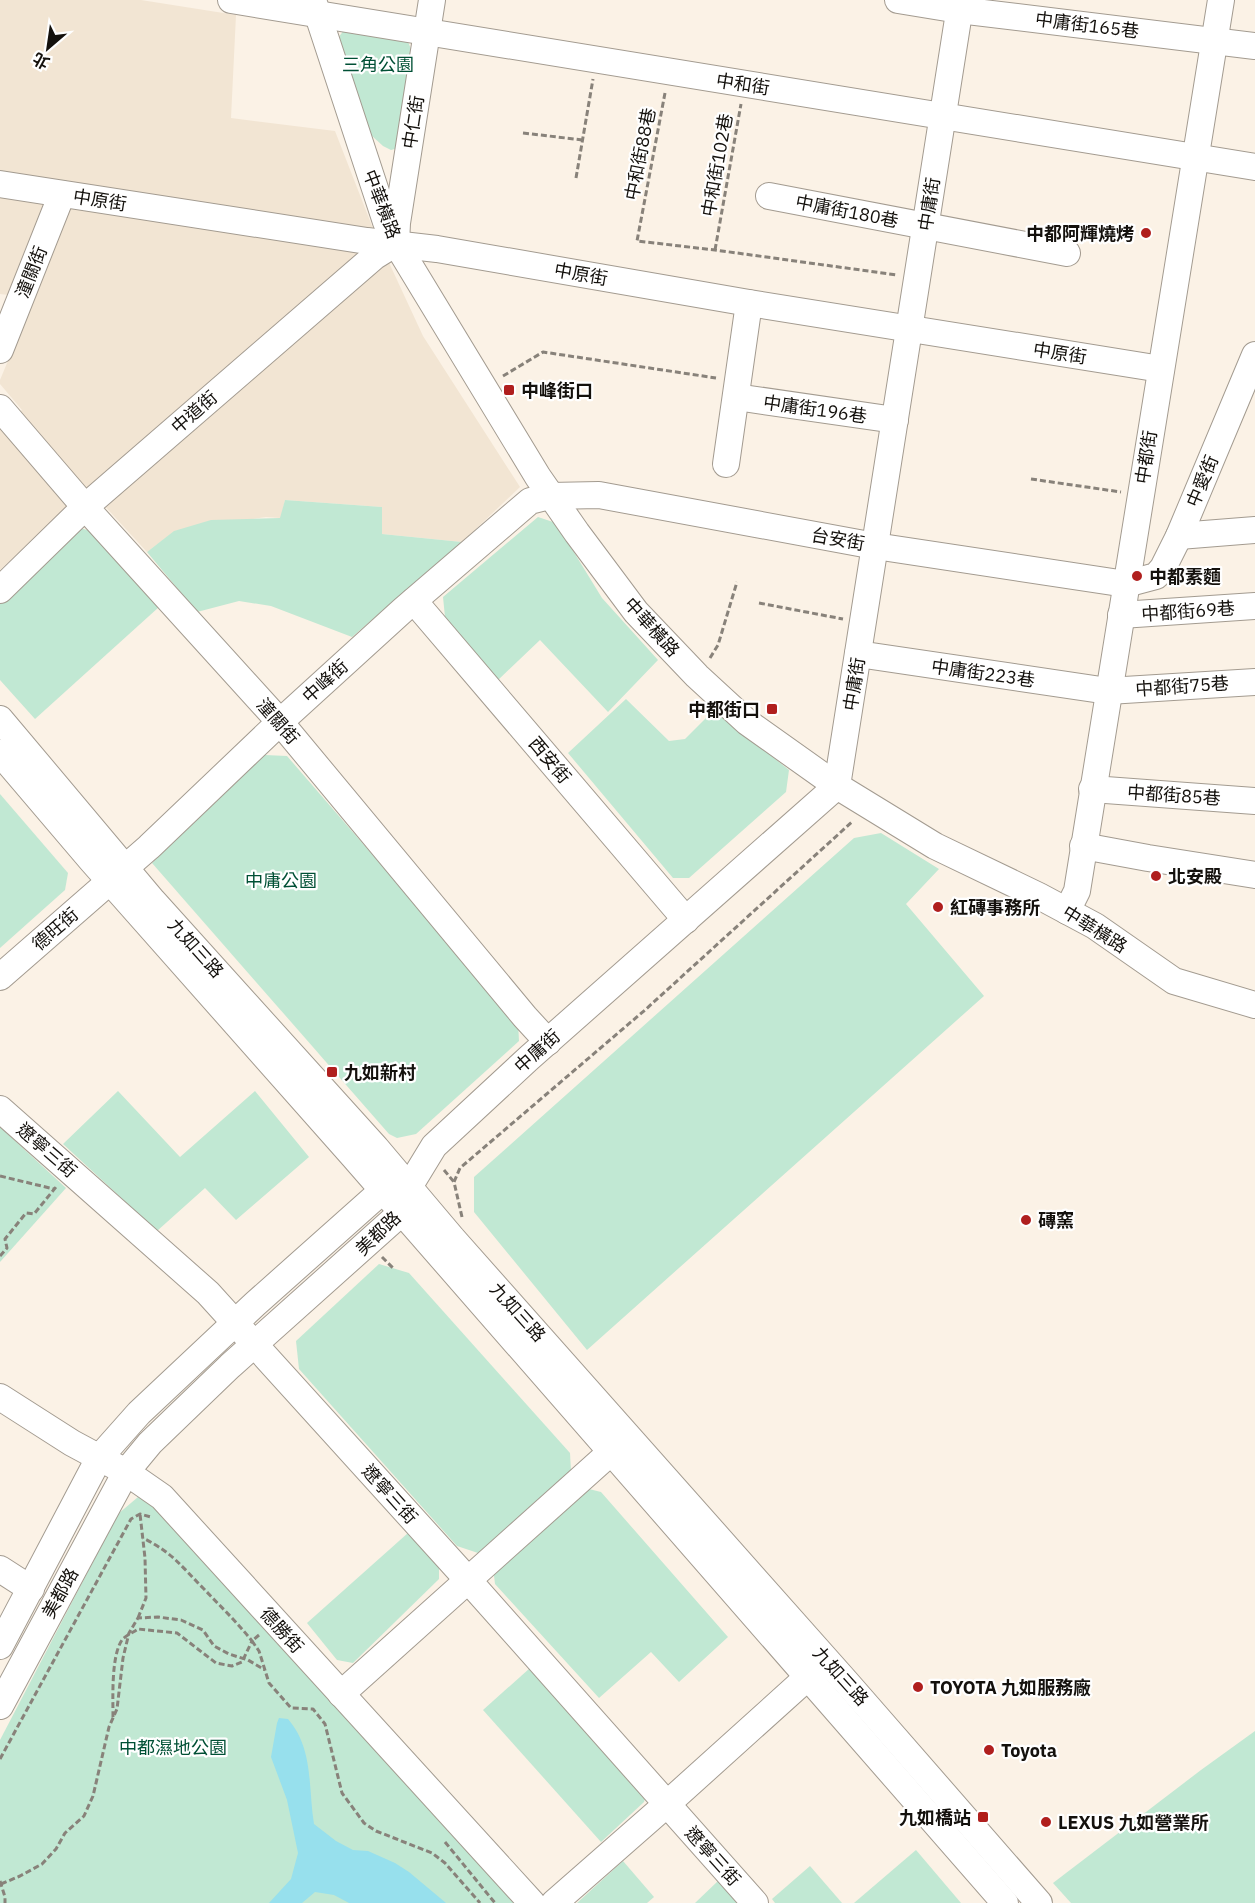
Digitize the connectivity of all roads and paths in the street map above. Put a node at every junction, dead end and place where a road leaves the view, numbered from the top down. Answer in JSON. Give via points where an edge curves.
{"nodes":[{"id":1,"x":231,"y":0,"type":"edge"},
{"id":2,"x":432,"y":0,"type":"edge"},
{"id":3,"x":898,"y":0,"type":"edge"},
{"id":4,"x":1221,"y":0,"type":"edge"},
{"id":5,"x":960,"y":5,"type":"edge"},
{"id":6,"x":315,"y":6,"type":"edge"},
{"id":7,"x":427,"y":32,"type":"junction"},
{"id":8,"x":1214,"y":41,"type":"junction"},
{"id":9,"x":1255,"y":46,"type":"edge"},
{"id":10,"x":596,"y":60,"type":"junction"},
{"id":11,"x":669,"y":72,"type":"junction"},
{"id":12,"x":745,"y":84,"type":"junction"},
{"id":13,"x":942,"y":116,"type":"junction"},
{"id":14,"x":523,"y":133,"type":"dead end"},
{"id":15,"x":583,"y":140,"type":"junction"},
{"id":16,"x":1195,"y":157,"type":"junction"},
{"id":17,"x":1255,"y":167,"type":"edge"},
{"id":18,"x":576,"y":178,"type":"dead end"},
{"id":19,"x":0,"y":184,"type":"edge"},
{"id":20,"x":63,"y":194,"type":"junction"},
{"id":21,"x":769,"y":196,"type":"dead end"},
{"id":22,"x":925,"y":226,"type":"junction"},
{"id":23,"x":396,"y":243,"type":"junction"},
{"id":24,"x":715,"y":250,"type":"junction"},
{"id":25,"x":1067,"y":253,"type":"dead end"},
{"id":26,"x":917,"y":278,"type":"junction"},
{"id":27,"x":749,"y":303,"type":"junction"},
{"id":28,"x":909,"y":329,"type":"junction"},
{"id":29,"x":0,"y":350,"type":"edge"},
{"id":30,"x":1255,"y":355,"type":"edge"},
{"id":31,"x":1161,"y":369,"type":"junction"},
{"id":32,"x":483,"y":388,"type":"junction"},
{"id":33,"x":737,"y":389,"type":"junction"},
{"id":34,"x":0,"y":408,"type":"edge"},
{"id":35,"x":895,"y":420,"type":"junction"},
{"id":36,"x":726,"y":464,"type":"dead end"},
{"id":37,"x":1031,"y":479,"type":"dead end"},
{"id":38,"x":1140,"y":495,"type":"junction"},
{"id":39,"x":550,"y":496,"type":"junction"},
{"id":40,"x":85,"y":507,"type":"junction"},
{"id":41,"x":1255,"y":530,"type":"edge"},
{"id":42,"x":1179,"y":536,"type":"junction"},
{"id":43,"x":875,"y":546,"type":"junction"},
{"id":44,"x":736,"y":582,"type":"dead end"},
{"id":45,"x":1126,"y":584,"type":"junction"},
{"id":46,"x":0,"y":590,"type":"edge"},
{"id":47,"x":414,"y":601,"type":"junction"},
{"id":48,"x":759,"y":603,"type":"dead end"},
{"id":49,"x":1255,"y":606,"type":"edge"},
{"id":50,"x":1120,"y":615,"type":"junction"},
{"id":51,"x":863,"y":623,"type":"junction"},
{"id":52,"x":858,"y":654,"type":"junction"},
{"id":53,"x":697,"y":676,"type":"junction"},
{"id":54,"x":1255,"y":682,"type":"edge"},
{"id":55,"x":1108,"y":691,"type":"junction"},
{"id":56,"x":0,"y":719,"type":"edge"},
{"id":57,"x":280,"y":722,"type":"junction"},
{"id":58,"x":0,"y":753,"type":"edge"},
{"id":59,"x":837,"y":786,"type":"junction"},
{"id":60,"x":1092,"y":789,"type":"junction"},
{"id":61,"x":863,"y":801,"type":"junction"},
{"id":62,"x":1255,"y":801,"type":"edge"},
{"id":63,"x":1083,"y":846,"type":"junction"},
{"id":64,"x":118,"y":874,"type":"junction"},
{"id":65,"x":1255,"y":876,"type":"edge"},
{"id":66,"x":1067,"y":911,"type":"junction"},
{"id":67,"x":686,"y":920,"type":"junction"},
{"id":68,"x":0,"y":976,"type":"edge"},
{"id":69,"x":1255,"y":1005,"type":"edge"},
{"id":70,"x":548,"y":1042,"type":"junction"},
{"id":71,"x":0,"y":1109,"type":"edge"},
{"id":72,"x":0,"y":1176,"type":"edge"},
{"id":73,"x":61,"y":1181,"type":"dead end"},
{"id":74,"x":409,"y":1187,"type":"junction"},
{"id":75,"x":55,"y":1189,"type":"junction"},
{"id":76,"x":382,"y":1191,"type":"junction"},
{"id":77,"x":401,"y":1213,"type":"junction"},
{"id":78,"x":463,"y":1216,"type":"dead end"},
{"id":79,"x":0,"y":1256,"type":"edge"},
{"id":80,"x":235,"y":1323,"type":"junction"},
{"id":81,"x":255,"y":1345,"type":"junction"},
{"id":82,"x":0,"y":1397,"type":"edge"},
{"id":83,"x":610,"y":1452,"type":"junction"},
{"id":84,"x":99,"y":1458,"type":"junction"},
{"id":85,"x":126,"y":1472,"type":"junction"},
{"id":86,"x":140,"y":1514,"type":"junction"},
{"id":87,"x":152,"y":1517,"type":"dead end"},
{"id":88,"x":143,"y":1538,"type":"junction"},
{"id":89,"x":0,"y":1569,"type":"edge"},
{"id":90,"x":468,"y":1580,"type":"junction"},
{"id":91,"x":30,"y":1589,"type":"junction"},
{"id":92,"x":138,"y":1618,"type":"junction"},
{"id":93,"x":262,"y":1632,"type":"dead end"},
{"id":94,"x":252,"y":1641,"type":"junction"},
{"id":95,"x":0,"y":1646,"type":"edge"},
{"id":96,"x":827,"y":1660,"type":"junction"},
{"id":97,"x":266,"y":1670,"type":"junction"},
{"id":98,"x":808,"y":1677,"type":"junction"},
{"id":99,"x":341,"y":1695,"type":"junction"},
{"id":100,"x":0,"y":1706,"type":"edge"},
{"id":101,"x":109,"y":1727,"type":"junction"},
{"id":102,"x":0,"y":1759,"type":"edge"},
{"id":103,"x":667,"y":1804,"type":"junction"},
{"id":104,"x":443,"y":1840,"type":"dead end"},
{"id":105,"x":0,"y":1882,"type":"edge"},
{"id":106,"x":5,"y":1903,"type":"edge"},
{"id":107,"x":480,"y":1903,"type":"edge"},
{"id":108,"x":495,"y":1903,"type":"edge"},
{"id":109,"x":532,"y":1903,"type":"edge"},
{"id":110,"x":554,"y":1903,"type":"edge"},
{"id":111,"x":755,"y":1903,"type":"edge"},
{"id":112,"x":1005,"y":1903,"type":"edge"},
{"id":113,"x":1039,"y":1903,"type":"edge"}],
"edges":[{"from":1,"to":6,"type":"street","name":"中和街"},
{"from":2,"to":7,"type":"street","name":"中仁街"},
{"from":3,"to":5,"type":"street","name":"中庸街165巷"},
{"from":4,"to":8,"type":"street","name":"中都街"},
{"from":5,"to":8,"type":"street","name":"中庸街165巷"},
{"from":5,"to":13,"type":"street","name":"中庸街"},
{"from":6,"to":7,"type":"street","name":"中和街"},
{"from":6,"to":23,"type":"street","name":"中華橫路"},
{"from":7,"to":10,"type":"street","name":"中和街"},
{"from":7,"to":23,"type":"street","name":"中仁街"},
{"from":8,"to":9,"type":"street","name":"中庸街165巷"},
{"from":8,"to":16,"type":"street","name":"中都街"},
{"from":10,"to":11,"type":"street","name":"中和街"},
{"from":10,"to":15,"type":"path"},
{"from":11,"to":12,"type":"street","name":"中和街"},
{"from":11,"to":24,"type":"path","name":"中和街88巷","via":[[637,241]]},
{"from":12,"to":13,"type":"street","name":"中和街"},
{"from":12,"to":24,"type":"path","name":"中和街102巷"},
{"from":13,"to":16,"type":"street","name":"中和街"},
{"from":13,"to":22,"type":"street","name":"中庸街"},
{"from":14,"to":15,"type":"path"},
{"from":15,"to":18,"type":"path"},
{"from":16,"to":17,"type":"street","name":"中和街"},
{"from":16,"to":31,"type":"street","name":"中都街"},
{"from":19,"to":20,"type":"street","name":"中原街"},
{"from":20,"to":23,"type":"street","name":"中原街"},
{"from":20,"to":29,"type":"street","name":"潼關街"},
{"from":21,"to":22,"type":"street","name":"中庸街180巷"},
{"from":22,"to":25,"type":"street","name":"中庸街180巷"},
{"from":22,"to":26,"type":"street","name":"中庸街"},
{"from":23,"to":27,"type":"street","name":"中原街"},
{"from":23,"to":32,"type":"street","name":"中華橫路"},
{"from":23,"to":40,"type":"street","name":"中道街","via":[[375,256]]},
{"from":24,"to":26,"type":"path"},
{"from":26,"to":28,"type":"street","name":"中庸街"},
{"from":27,"to":28,"type":"street","name":"中原街"},
{"from":27,"to":33,"type":"street"},
{"from":28,"to":31,"type":"street","name":"中原街"},
{"from":28,"to":35,"type":"street","name":"中庸街"},
{"from":30,"to":42,"type":"street","name":"中愛街"},
{"from":31,"to":38,"type":"street","name":"中都街"},
{"from":32,"to":33,"type":"path","via":[[543,352]]},
{"from":32,"to":39,"type":"street","name":"中華橫路"},
{"from":33,"to":35,"type":"street","name":"中庸街196巷"},
{"from":33,"to":36,"type":"street"},
{"from":34,"to":40,"type":"street","name":"潼關街"},
{"from":35,"to":43,"type":"street","name":"中庸街"},
{"from":37,"to":38,"type":"path"},
{"from":38,"to":45,"type":"street","name":"中都街"},
{"from":39,"to":43,"type":"street","name":"台安街","via":[[599,495]]},
{"from":39,"to":47,"type":"street","name":"中峰街","via":[[521,507]]},
{"from":39,"to":53,"type":"street","name":"中華橫路","via":[[636,612]]},
{"from":40,"to":46,"type":"street","name":"中道街"},
{"from":40,"to":57,"type":"street","name":"潼關街"},
{"from":41,"to":42,"type":"street"},
{"from":42,"to":45,"type":"street","name":"中愛街","via":[[1156,576]]},
{"from":43,"to":45,"type":"street","name":"台安街"},
{"from":43,"to":51,"type":"street","name":"中庸街"},
{"from":44,"to":53,"type":"path","via":[[718,645]]},
{"from":45,"to":50,"type":"street","name":"中都街"},
{"from":47,"to":57,"type":"street","name":"中峰街"},
{"from":47,"to":67,"type":"street","name":"西安街"},
{"from":48,"to":51,"type":"path"},
{"from":49,"to":50,"type":"street","name":"中都街69巷"},
{"from":50,"to":55,"type":"street","name":"中都街"},
{"from":51,"to":52,"type":"street","name":"中庸街"},
{"from":52,"to":55,"type":"street","name":"中庸街223巷"},
{"from":52,"to":59,"type":"street","name":"中庸街"},
{"from":53,"to":59,"type":"street","name":"中華橫路","via":[[747,722]]},
{"from":54,"to":55,"type":"street","name":"中都街75巷"},
{"from":55,"to":60,"type":"street","name":"中都街"},
{"from":56,"to":64,"type":"street","name":"九如三路"},
{"from":57,"to":64,"type":"street","name":"中峰街"},
{"from":57,"to":70,"type":"street","name":"潼關街"},
{"from":58,"to":64,"type":"street","name":"九如三路"},
{"from":59,"to":61,"type":"street","name":"中華橫路"},
{"from":59,"to":67,"type":"street","name":"中庸街"},
{"from":60,"to":62,"type":"street","name":"中都街85巷"},
{"from":60,"to":63,"type":"street","name":"中都街"},
{"from":61,"to":66,"type":"street","name":"中華橫路","via":[[935,846]]},
{"from":61,"to":78,"type":"path","via":[[858,816],[831,843],[645,1010],[460,1168],[454,1182]]},
{"from":63,"to":65,"type":"street"},
{"from":63,"to":66,"type":"street","name":"中都街","via":[[1077,891]]},
{"from":64,"to":68,"type":"street","name":"德旺街"},
{"from":64,"to":74,"type":"street","name":"九如三路","via":[[161,910]]},
{"from":64,"to":76,"type":"street","name":"九如三路"},
{"from":66,"to":69,"type":"street","name":"中華橫路","via":[[1174,981]]},
{"from":67,"to":70,"type":"street","name":"中庸街"},
{"from":70,"to":74,"type":"street","name":"中庸街","via":[[434,1146]]},
{"from":71,"to":80,"type":"street","name":"遼寧三街","via":[[185,1272]]},
{"from":72,"to":75,"type":"path"},
{"from":73,"to":75,"type":"path"},
{"from":74,"to":76,"type":"street","name":"美都路"},
{"from":74,"to":77,"type":"street","name":"美都路"},
{"from":74,"to":96,"type":"street","name":"九如三路"},
{"from":75,"to":79,"type":"path","via":[[34,1214],[26,1213],[5,1239],[7,1248]]},
{"from":76,"to":77,"type":"street","name":"九如三路"},
{"from":76,"to":80,"type":"street","name":"美都路"},
{"from":77,"to":81,"type":"street","name":"美都路"},
{"from":77,"to":83,"type":"street","name":"九如三路"},
{"from":80,"to":81,"type":"street","name":"遼寧三街"},
{"from":80,"to":84,"type":"street","name":"美都路","via":[[130,1421]]},
{"from":81,"to":85,"type":"street","name":"美都路","via":[[150,1443]]},
{"from":81,"to":90,"type":"street","name":"遼寧三街"},
{"from":82,"to":84,"type":"street","name":"德勝街"},
{"from":83,"to":90,"type":"street"},
{"from":83,"to":98,"type":"street","name":"九如三路"},
{"from":84,"to":85,"type":"street","name":"德勝街"},
{"from":84,"to":91,"type":"street","name":"美都路"},
{"from":85,"to":99,"type":"street","name":"德勝街","via":[[162,1497]]},
{"from":85,"to":100,"type":"street","name":"美都路"},
{"from":86,"to":87,"type":"path"},
{"from":86,"to":88,"type":"path"},
{"from":86,"to":102,"type":"path","via":[[131,1519]]},
{"from":88,"to":92,"type":"path","via":[[146,1598]]},
{"from":88,"to":94,"type":"path","via":[[177,1559]]},
{"from":89,"to":91,"type":"street"},
{"from":90,"to":99,"type":"street"},
{"from":90,"to":103,"type":"street","name":"遼寧三街"},
{"from":91,"to":95,"type":"street","name":"美都路"},
{"from":92,"to":97,"type":"path","via":[[181,1620],[202,1630],[214,1646]]},
{"from":92,"to":101,"type":"path","via":[[129,1633],[117,1709]]},
{"from":93,"to":94,"type":"path"},
{"from":94,"to":97,"type":"path"},
{"from":94,"to":101,"type":"path","via":[[242,1662],[232,1666],[216,1663],[177,1634],[138,1629],[123,1639],[117,1656]]},
{"from":96,"to":98,"type":"street"},
{"from":96,"to":113,"type":"street","name":"九如三路"},
{"from":97,"to":107,"type":"path","via":[[269,1683],[291,1708],[313,1709],[325,1724],[342,1793],[364,1822],[376,1831],[432,1853]]},
{"from":98,"to":103,"type":"street"},
{"from":98,"to":112,"type":"street","name":"九如三路"},
{"from":99,"to":109,"type":"street","name":"德勝街"},
{"from":101,"to":105,"type":"path","via":[[93,1796],[84,1816],[65,1833],[42,1864]]},
{"from":103,"to":110,"type":"street"},
{"from":103,"to":111,"type":"street","name":"遼寧三街"},
{"from":104,"to":108,"type":"path"},
{"from":105,"to":106,"type":"path"}]}
